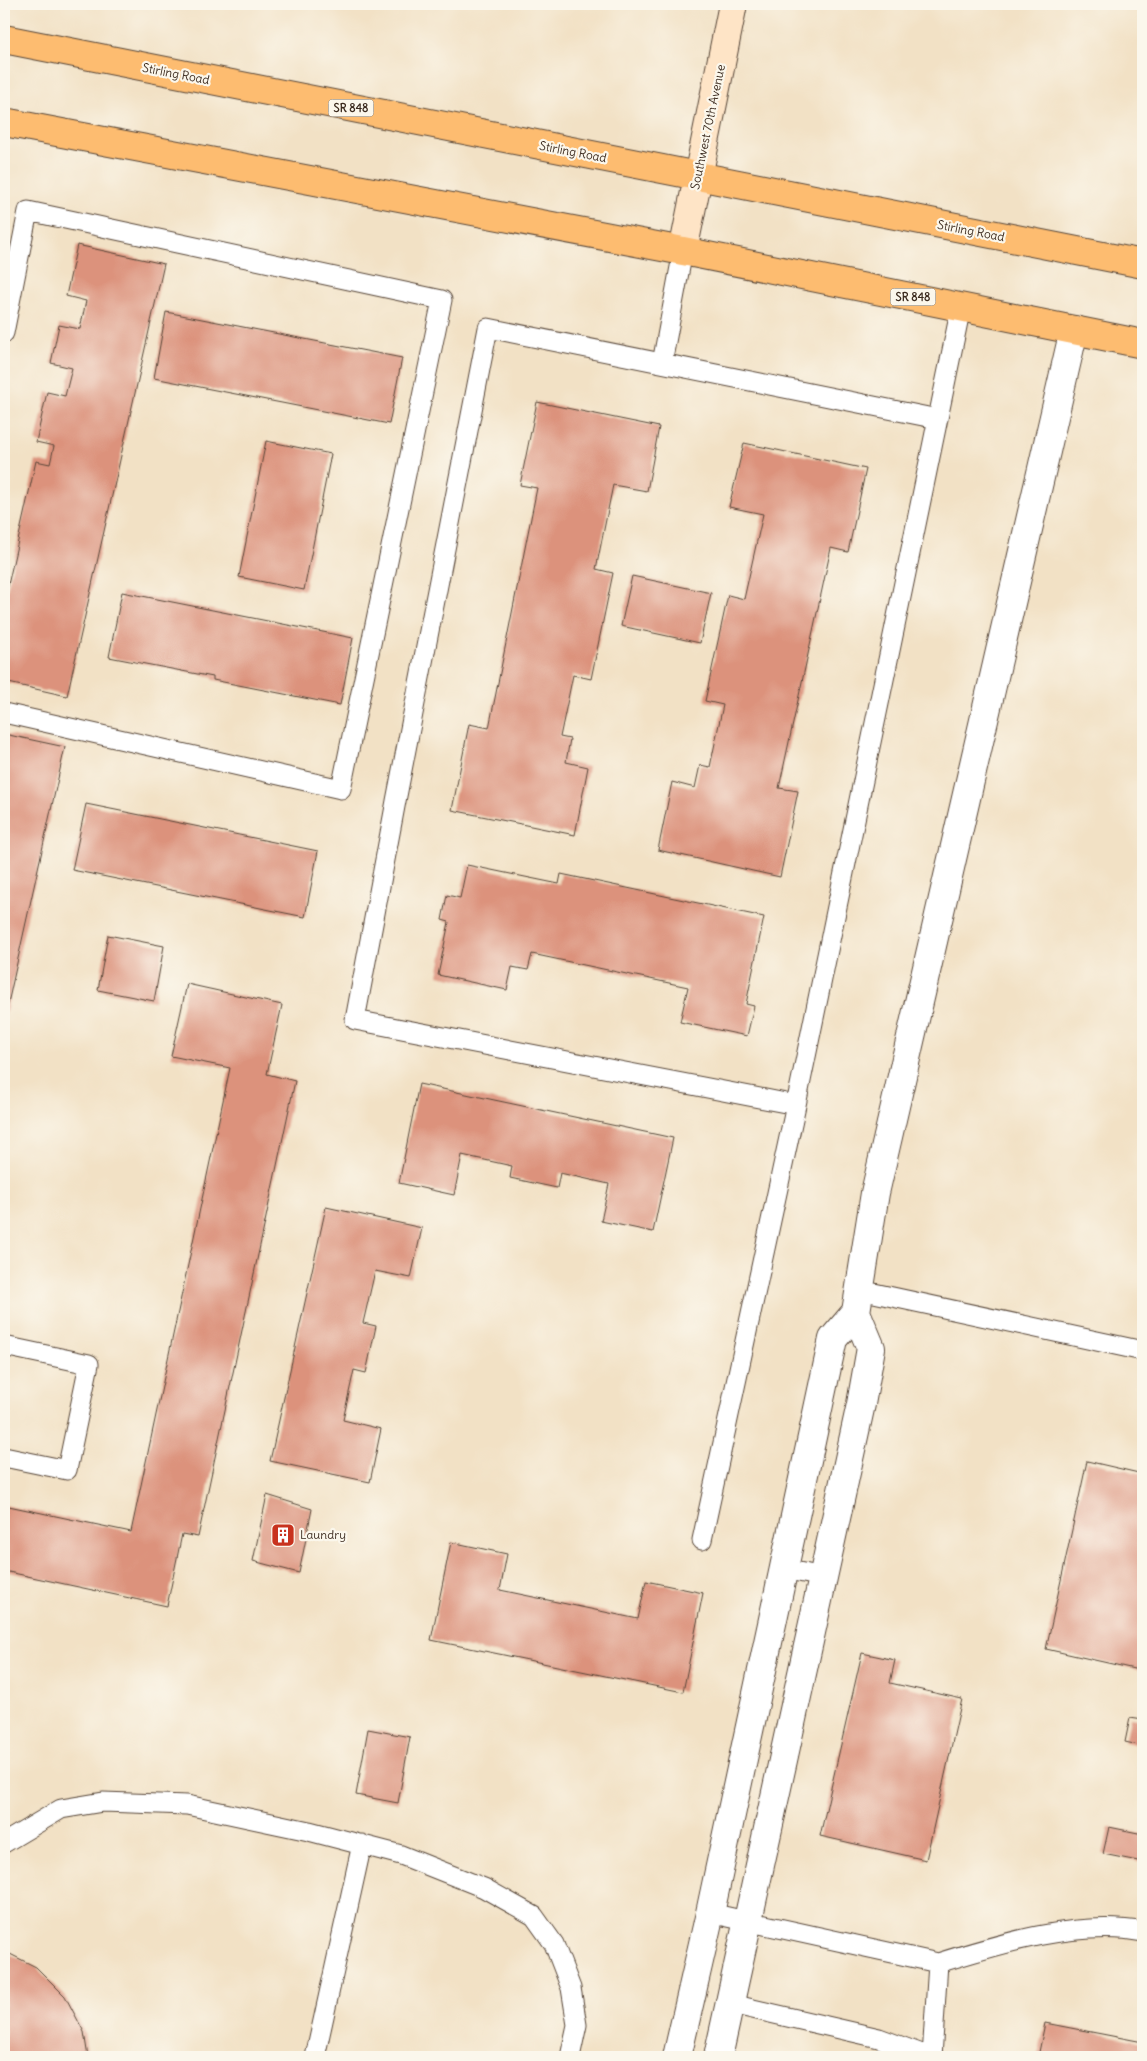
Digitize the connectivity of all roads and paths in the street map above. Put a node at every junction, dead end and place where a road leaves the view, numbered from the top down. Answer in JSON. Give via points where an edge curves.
{"nodes":[{"id":1,"x":734,"y":4,"type":"edge"},
{"id":2,"x":4,"y":39,"type":"edge"},
{"id":3,"x":4,"y":122,"type":"edge"},
{"id":4,"x":697,"y":177,"type":"junction"},
{"id":5,"x":683,"y":251,"type":"junction"},
{"id":6,"x":1143,"y":264,"type":"edge"},
{"id":7,"x":961,"y":306,"type":"junction"},
{"id":8,"x":1074,"y":330,"type":"junction"},
{"id":9,"x":4,"y":333,"type":"edge"},
{"id":10,"x":1143,"y":344,"type":"edge"},
{"id":11,"x":662,"y":363,"type":"junction"},
{"id":12,"x":938,"y":419,"type":"junction"},
{"id":13,"x":4,"y":713,"type":"edge"},
{"id":14,"x":796,"y":1105,"type":"junction"},
{"id":15,"x":858,"y":1301,"type":"junction"},
{"id":16,"x":4,"y":1346,"type":"edge"},
{"id":17,"x":1143,"y":1351,"type":"edge"},
{"id":18,"x":4,"y":1457,"type":"edge"},
{"id":19,"x":702,"y":1540,"type":"dead end"},
{"id":20,"x":784,"y":1569,"type":"junction"},
{"id":21,"x":823,"y":1577,"type":"junction"},
{"id":22,"x":4,"y":1843,"type":"edge"},
{"id":23,"x":362,"y":1844,"type":"junction"},
{"id":24,"x":710,"y":1913,"type":"junction"},
{"id":25,"x":748,"y":1921,"type":"junction"},
{"id":26,"x":1143,"y":1932,"type":"edge"},
{"id":27,"x":938,"y":1962,"type":"junction"},
{"id":28,"x":731,"y":2004,"type":"junction"},
{"id":29,"x":316,"y":2057,"type":"edge"},
{"id":30,"x":570,"y":2057,"type":"edge"},
{"id":31,"x":677,"y":2057,"type":"edge"},
{"id":32,"x":718,"y":2057,"type":"edge"},
{"id":33,"x":931,"y":2057,"type":"edge"}],
"edges":[{"from":1,"to":4,"type":"street","name":"Southwest 70th Avenue"},
{"from":2,"to":4,"type":"main road","name":"Stirling Road","number":"SR 848"},
{"from":3,"to":5,"type":"main road","number":"SR 848"},
{"from":4,"to":5,"type":"street","name":"Southwest 70th Avenue"},
{"from":4,"to":6,"type":"main road","name":"Stirling Road","number":"SR 848"},
{"from":5,"to":7,"type":"main road","number":"SR 848"},
{"from":5,"to":11,"type":"lane"},
{"from":7,"to":8,"type":"main road","number":"SR 848"},
{"from":7,"to":12,"type":"lane"},
{"from":8,"to":10,"type":"main road","number":"SR 848"},
{"from":8,"to":15,"type":"street","via":[[875,1194]]},
{"from":9,"to":13,"type":"lane","via":[[28,211],[442,300],[341,789]]},
{"from":11,"to":12,"type":"lane"},
{"from":11,"to":14,"type":"lane","via":[[488,328],[355,1020]]},
{"from":12,"to":14,"type":"lane"},
{"from":14,"to":19,"type":"lane"},
{"from":15,"to":17,"type":"lane"},
{"from":15,"to":20,"type":"street","via":[[833,1339]]},
{"from":15,"to":21,"type":"street","via":[[871,1348]]},
{"from":16,"to":18,"type":"lane","via":[[89,1364],[67,1470]]},
{"from":20,"to":21,"type":"lane"},
{"from":20,"to":24,"type":"street"},
{"from":21,"to":25,"type":"street"},
{"from":22,"to":23,"type":"lane","via":[[61,1809],[103,1802],[187,1805]]},
{"from":23,"to":29,"type":"lane"},
{"from":23,"to":30,"type":"lane","via":[[401,1854],[484,1888],[534,1916],[554,1944],[572,1988],[577,2025]]},
{"from":24,"to":25,"type":"lane"},
{"from":24,"to":31,"type":"street"},
{"from":25,"to":27,"type":"lane"},
{"from":25,"to":28,"type":"street"},
{"from":26,"to":27,"type":"lane","via":[[1125,1928],[1054,1932]]},
{"from":27,"to":33,"type":"lane"},
{"from":28,"to":32,"type":"street"},
{"from":28,"to":33,"type":"lane","via":[[879,2038]]}]}
